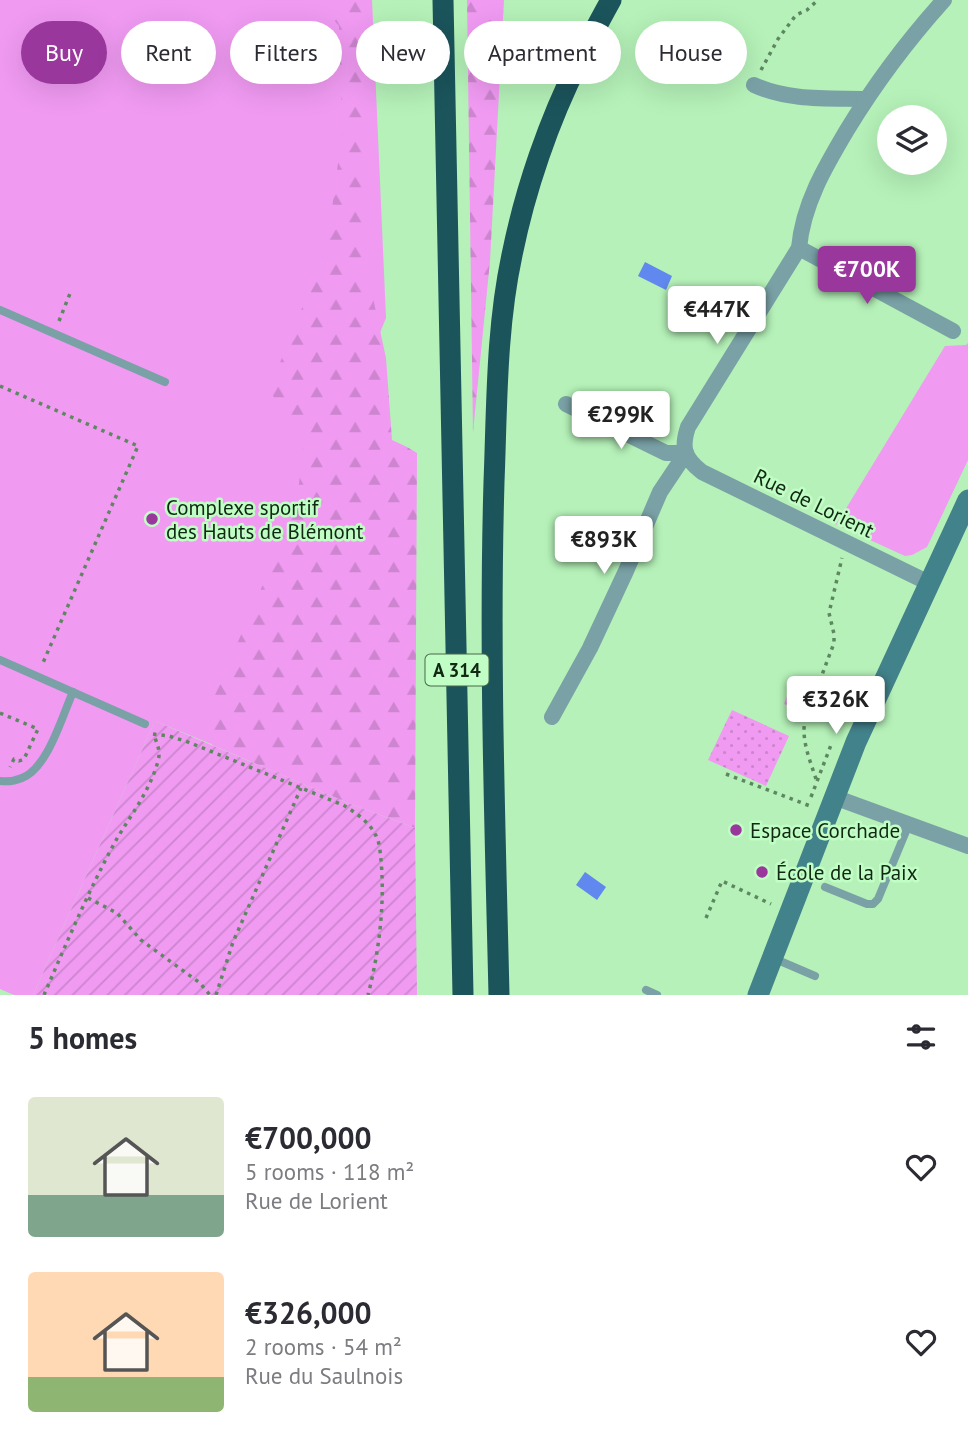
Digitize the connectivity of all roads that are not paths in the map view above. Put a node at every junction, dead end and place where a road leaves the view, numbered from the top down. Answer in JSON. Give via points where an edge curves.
{"nodes":[{"id":1,"x":443,"y":0,"type":"edge"},
{"id":2,"x":611,"y":0,"type":"edge"},
{"id":3,"x":944,"y":0,"type":"edge"},
{"id":4,"x":754,"y":85,"type":"road end"},
{"id":5,"x":866,"y":99,"type":"junction"},
{"id":6,"x":799,"y":248,"type":"junction"},
{"id":7,"x":0,"y":310,"type":"edge"},
{"id":8,"x":953,"y":331,"type":"dead end"},
{"id":9,"x":165,"y":382,"type":"dead end"},
{"id":10,"x":566,"y":404,"type":"dead end"},
{"id":11,"x":686,"y":453,"type":"junction"},
{"id":12,"x":968,"y":500,"type":"edge"},
{"id":13,"x":929,"y":583,"type":"junction"},
{"id":14,"x":0,"y":660,"type":"edge"},
{"id":15,"x":73,"y":692,"type":"junction"},
{"id":16,"x":552,"y":717,"type":"dead end"},
{"id":17,"x":145,"y":724,"type":"dead end"},
{"id":18,"x":2,"y":781,"type":"edge"},
{"id":19,"x":831,"y":805,"type":"junction"},
{"id":20,"x":909,"y":824,"type":"junction"},
{"id":21,"x":968,"y":845,"type":"edge"},
{"id":22,"x":825,"y":887,"type":"dead end"},
{"id":23,"x":772,"y":957,"type":"junction"},
{"id":24,"x":815,"y":976,"type":"dead end"},
{"id":25,"x":646,"y":990,"type":"dead end"},
{"id":26,"x":463,"y":995,"type":"edge"},
{"id":27,"x":499,"y":995,"type":"edge"},
{"id":28,"x":657,"y":995,"type":"edge"},
{"id":29,"x":758,"y":995,"type":"edge"}],
"edges":[{"from":1,"to":26,"type":"highway","number":"A 314"},
{"from":2,"to":27,"type":"highway","number":"A 314","via":[[552,122],[529,190],[503,309],[491,606]]},
{"from":3,"to":5,"type":"street"},
{"from":4,"to":5,"type":"street","via":[[791,97]]},
{"from":5,"to":6,"type":"street","via":[[809,202]]},
{"from":6,"to":8,"type":"street"},
{"from":6,"to":11,"type":"street","via":[[688,427],[683,441]]},
{"from":7,"to":9,"type":"lane"},
{"from":10,"to":11,"type":"street","via":[[666,453]]},
{"from":11,"to":13,"type":"street","name":"Rue de Lorient","via":[[702,472]]},
{"from":11,"to":16,"type":"street","via":[[660,492],[596,637]]},
{"from":12,"to":13,"type":"street"},
{"from":13,"to":19,"type":"street"},
{"from":14,"to":15,"type":"lane"},
{"from":15,"to":17,"type":"lane"},
{"from":15,"to":18,"type":"lane","via":[[38,765],[25,778]]},
{"from":19,"to":20,"type":"street"},
{"from":19,"to":23,"type":"street"},
{"from":20,"to":21,"type":"street"},
{"from":20,"to":22,"type":"lane","via":[[873,904]]},
{"from":23,"to":24,"type":"lane"},
{"from":23,"to":29,"type":"street"},
{"from":25,"to":28,"type":"lane"}]}
